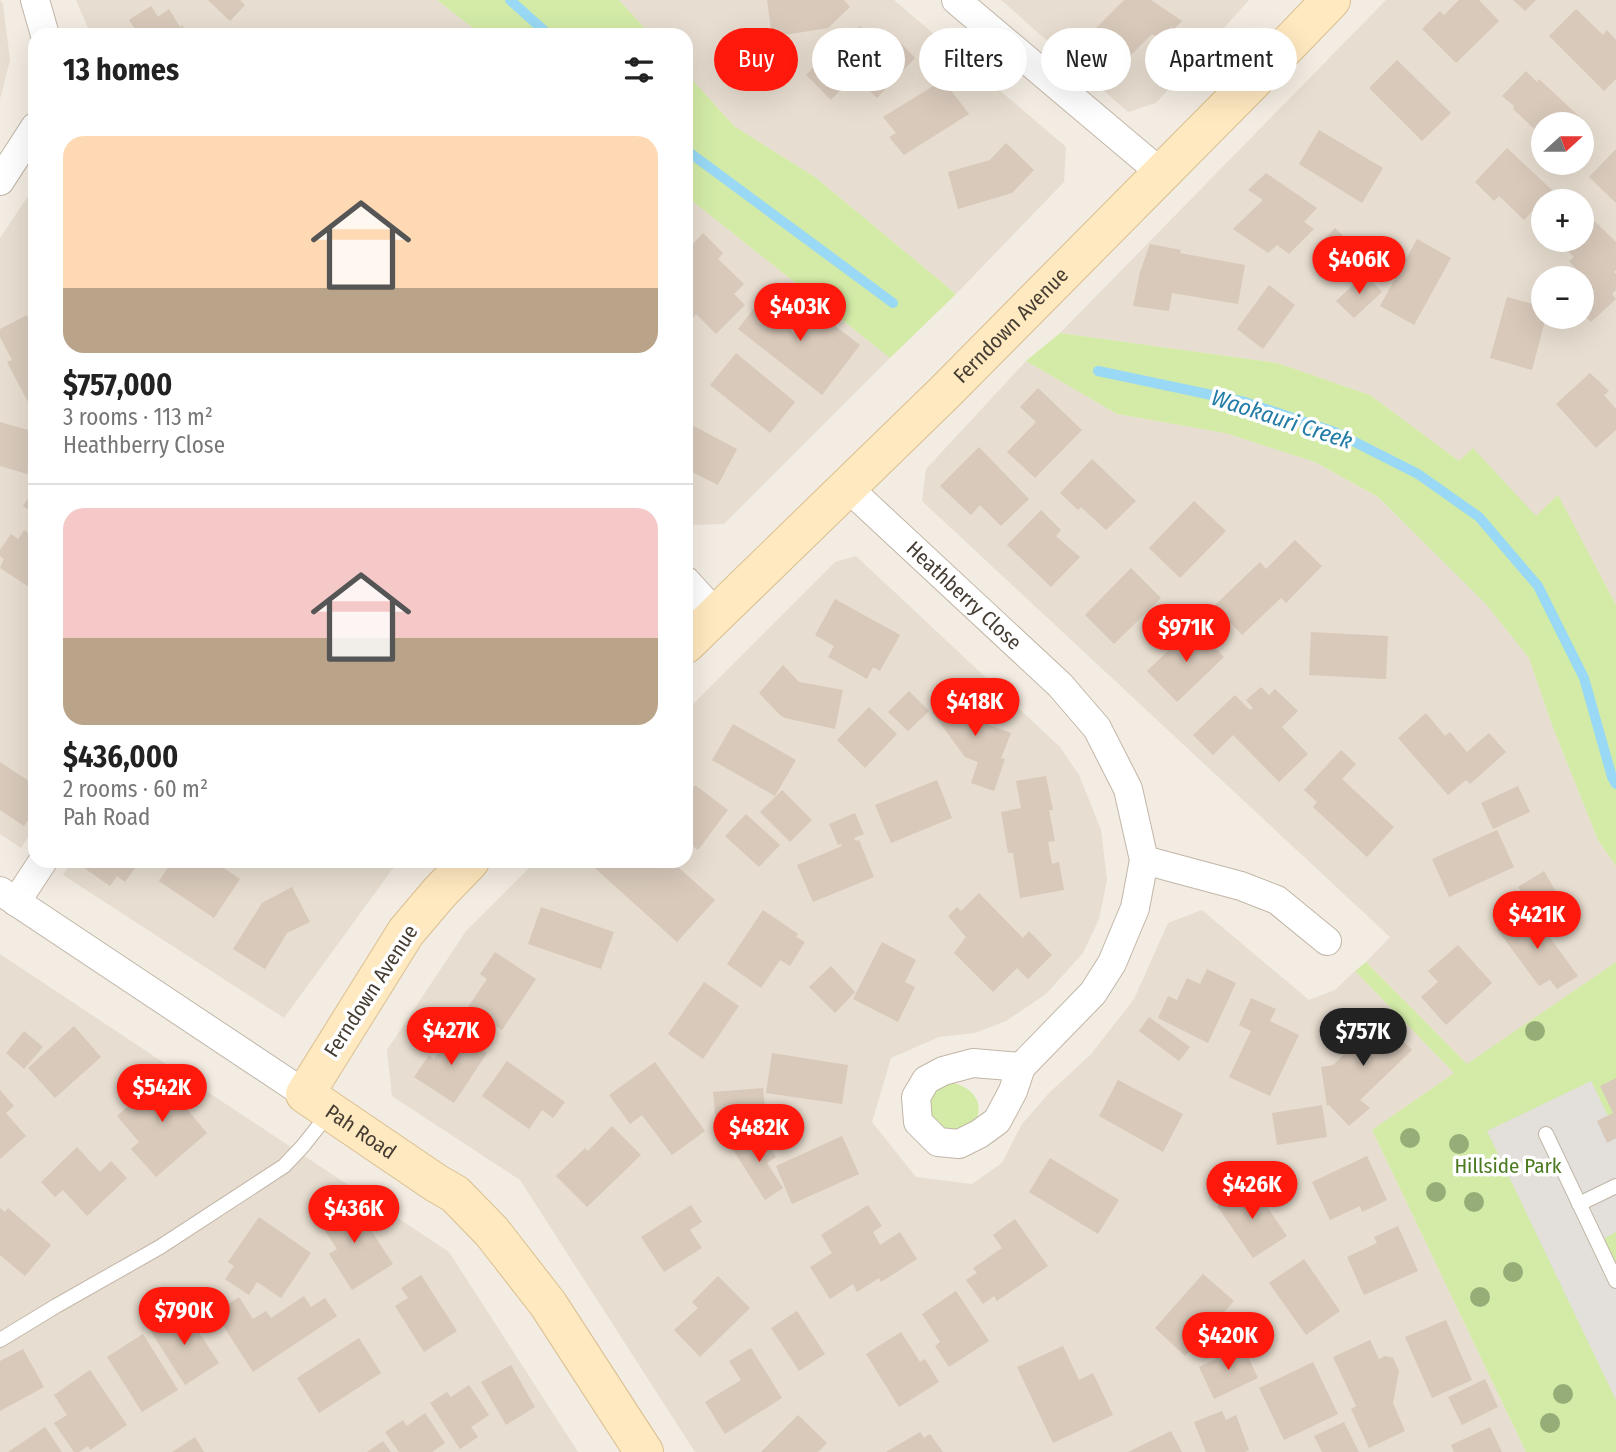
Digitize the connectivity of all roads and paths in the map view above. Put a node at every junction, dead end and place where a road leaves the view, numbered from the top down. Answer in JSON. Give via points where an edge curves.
{"nodes":[{"id":1,"x":35,"y":0,"type":"edge"},
{"id":2,"x":956,"y":0,"type":"edge"},
{"id":3,"x":1331,"y":0,"type":"edge"},
{"id":4,"x":43,"y":28,"type":"edge"},
{"id":5,"x":28,"y":138,"type":"edge"},
{"id":6,"x":1161,"y":173,"type":"junction"},
{"id":7,"x":0,"y":181,"type":"edge"},
{"id":8,"x":846,"y":486,"type":"junction"},
{"id":9,"x":693,"y":589,"type":"edge"},
{"id":10,"x":716,"y":614,"type":"junction"},
{"id":11,"x":693,"y":637,"type":"edge"},
{"id":12,"x":1144,"y":860,"type":"junction"},
{"id":13,"x":36,"y":868,"type":"edge"},
{"id":14,"x":463,"y":868,"type":"edge"},
{"id":15,"x":8,"y":897,"type":"edge"},
{"id":16,"x":1327,"y":942,"type":"dead end"},
{"id":17,"x":1021,"y":1067,"type":"dead end"},
{"id":18,"x":318,"y":1102,"type":"junction"},
{"id":19,"x":1546,"y":1134,"type":"dead end"},
{"id":20,"x":1616,"y":1186,"type":"edge"},
{"id":21,"x":1579,"y":1203,"type":"junction"},
{"id":22,"x":1616,"y":1281,"type":"edge"},
{"id":23,"x":0,"y":1340,"type":"edge"},
{"id":24,"x":644,"y":1452,"type":"edge"}],
"edges":[{"from":1,"to":4,"type":"street"},
{"from":2,"to":6,"type":"street"},
{"from":3,"to":6,"type":"main road","name":"Ferndown Avenue"},
{"from":5,"to":7,"type":"street"},
{"from":6,"to":8,"type":"main road","name":"Ferndown Avenue"},
{"from":8,"to":10,"type":"main road","name":"Ferndown Avenue"},
{"from":8,"to":12,"type":"street","name":"Heathberry Close","via":[[1060,685],[1097,728],[1128,789]]},
{"from":9,"to":10,"type":"street"},
{"from":10,"to":11,"type":"main road","name":"Ferndown Avenue"},
{"from":12,"to":16,"type":"street","via":[[1278,900]]},
{"from":12,"to":17,"type":"street","name":"Heathberry Close","via":[[1135,908],[1106,973],[1093,993]]},
{"from":13,"to":15,"type":"street"},
{"from":14,"to":18,"type":"main road","name":"Ferndown Avenue","via":[[406,932]]},
{"from":15,"to":18,"type":"street","name":"Pah Road"},
{"from":18,"to":23,"type":"lane","via":[[284,1166],[160,1247]]},
{"from":18,"to":24,"type":"main road","name":"Pah Road","via":[[455,1194],[492,1232],[548,1304]]},
{"from":19,"to":21,"type":"lane"},
{"from":20,"to":21,"type":"lane"},
{"from":21,"to":22,"type":"lane"}]}
